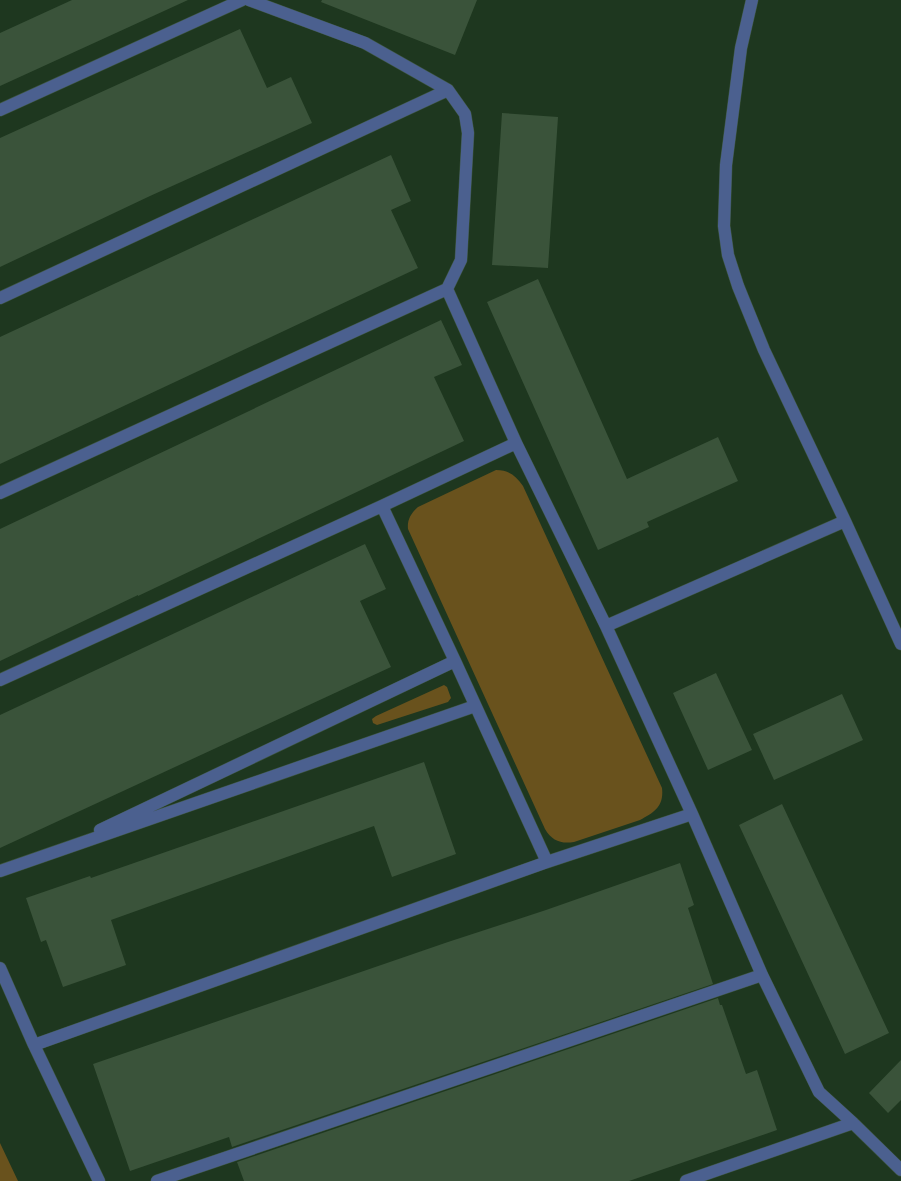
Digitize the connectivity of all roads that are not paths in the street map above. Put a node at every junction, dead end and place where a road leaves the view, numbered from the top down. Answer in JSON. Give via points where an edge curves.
{"nodes":[{"id":1,"x":242,"y":0,"type":"edge"},
{"id":2,"x":249,"y":0,"type":"edge"},
{"id":3,"x":752,"y":0,"type":"edge"},
{"id":4,"x":448,"y":90,"type":"junction"},
{"id":5,"x":0,"y":110,"type":"edge"},
{"id":6,"x":447,"y":289,"type":"junction"},
{"id":7,"x":0,"y":298,"type":"edge"},
{"id":8,"x":516,"y":443,"type":"junction"},
{"id":9,"x":0,"y":493,"type":"edge"},
{"id":10,"x":382,"y":506,"type":"junction"},
{"id":11,"x":845,"y":521,"type":"junction"},
{"id":12,"x":606,"y":626,"type":"junction"},
{"id":13,"x":901,"y":644,"type":"edge"},
{"id":14,"x":455,"y":660,"type":"junction"},
{"id":15,"x":0,"y":680,"type":"edge"},
{"id":16,"x":475,"y":706,"type":"junction"},
{"id":17,"x":692,"y":814,"type":"junction"},
{"id":18,"x":45,"y":856,"type":"junction"},
{"id":19,"x":547,"y":862,"type":"junction"},
{"id":20,"x":0,"y":871,"type":"edge"},
{"id":21,"x":0,"y":968,"type":"edge"},
{"id":22,"x":762,"y":975,"type":"junction"},
{"id":23,"x":34,"y":1045,"type":"junction"},
{"id":24,"x":853,"y":1123,"type":"junction"},
{"id":25,"x":901,"y":1170,"type":"edge"},
{"id":26,"x":99,"y":1181,"type":"edge"},
{"id":27,"x":157,"y":1181,"type":"edge"},
{"id":28,"x":686,"y":1181,"type":"edge"}],
"edges":[{"from":1,"to":5,"type":"street"},
{"from":2,"to":4,"type":"street","via":[[365,43]]},
{"from":3,"to":11,"type":"street","via":[[740,48],[726,165],[724,226],[728,255],[764,350]]},
{"from":4,"to":6,"type":"street","via":[[465,114],[468,133],[461,260]]},
{"from":4,"to":7,"type":"street"},
{"from":6,"to":8,"type":"street"},
{"from":6,"to":9,"type":"street"},
{"from":8,"to":10,"type":"street"},
{"from":8,"to":12,"type":"street"},
{"from":10,"to":14,"type":"street"},
{"from":10,"to":15,"type":"street"},
{"from":11,"to":12,"type":"street"},
{"from":11,"to":13,"type":"street"},
{"from":12,"to":17,"type":"street"},
{"from":14,"to":16,"type":"street"},
{"from":14,"to":18,"type":"street"},
{"from":16,"to":18,"type":"street"},
{"from":16,"to":19,"type":"street"},
{"from":17,"to":19,"type":"street"},
{"from":17,"to":22,"type":"street"},
{"from":18,"to":20,"type":"street"},
{"from":19,"to":23,"type":"street"},
{"from":21,"to":23,"type":"street"},
{"from":22,"to":24,"type":"street","via":[[819,1092]]},
{"from":22,"to":27,"type":"street"},
{"from":23,"to":26,"type":"street"},
{"from":24,"to":25,"type":"street"},
{"from":24,"to":28,"type":"street"}]}
